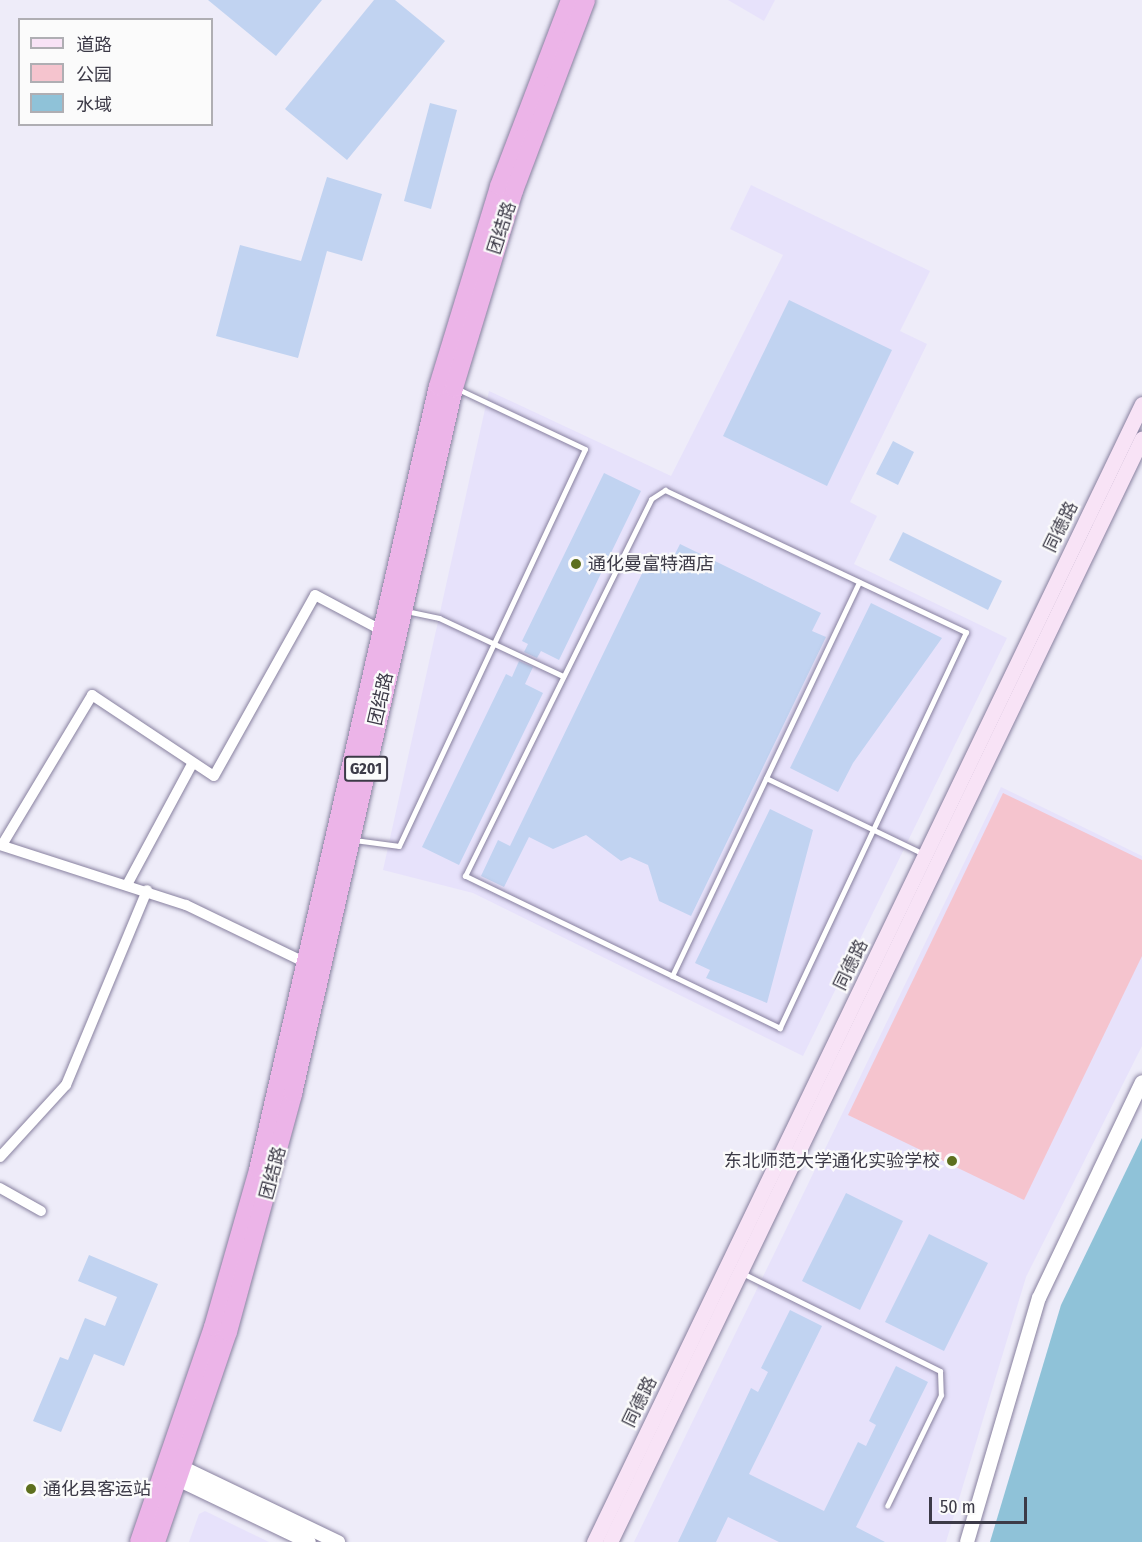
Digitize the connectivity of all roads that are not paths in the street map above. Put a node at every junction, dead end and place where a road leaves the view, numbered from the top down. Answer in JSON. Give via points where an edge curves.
{"nodes":[{"id":1,"x":570,"y":0,"type":"edge"},
{"id":2,"x":586,"y":0,"type":"edge"},
{"id":3,"x":454,"y":388,"type":"junction"},
{"id":4,"x":1142,"y":404,"type":"edge"},
{"id":5,"x":1142,"y":438,"type":"edge"},
{"id":6,"x":859,"y":582,"type":"junction"},
{"id":7,"x":401,"y":611,"type":"junction"},
{"id":8,"x":381,"y":630,"type":"junction"},
{"id":9,"x":494,"y":644,"type":"junction"},
{"id":10,"x":563,"y":676,"type":"junction"},
{"id":11,"x":192,"y":764,"type":"junction"},
{"id":12,"x":766,"y":778,"type":"junction"},
{"id":13,"x":873,"y":830,"type":"junction"},
{"id":14,"x":350,"y":839,"type":"junction"},
{"id":15,"x":1,"y":845,"type":"edge"},
{"id":16,"x":925,"y":854,"type":"junction"},
{"id":17,"x":128,"y":883,"type":"junction"},
{"id":18,"x":147,"y":890,"type":"junction"},
{"id":19,"x":308,"y":964,"type":"junction"},
{"id":20,"x":672,"y":976,"type":"junction"},
{"id":21,"x":1142,"y":1082,"type":"edge"},
{"id":22,"x":0,"y":1157,"type":"edge"},
{"id":23,"x":0,"y":1188,"type":"edge"},
{"id":24,"x":41,"y":1211,"type":"dead end"},
{"id":25,"x":740,"y":1272,"type":"junction"},
{"id":26,"x":174,"y":1471,"type":"junction"},
{"id":27,"x":887,"y":1506,"type":"dead end"},
{"id":28,"x":140,"y":1542,"type":"edge"},
{"id":29,"x":156,"y":1542,"type":"edge"},
{"id":30,"x":309,"y":1542,"type":"edge"},
{"id":31,"x":338,"y":1542,"type":"edge"},
{"id":32,"x":594,"y":1542,"type":"edge"},
{"id":33,"x":610,"y":1542,"type":"edge"},
{"id":34,"x":967,"y":1542,"type":"edge"}],
"edges":[{"from":1,"to":8,"type":"highway","name":"团结路","number":"G201","via":[[518,132],[458,317]]},
{"from":2,"to":3,"type":"highway","name":"团结路","number":"G201","via":[[514,191]]},
{"from":3,"to":7,"type":"highway","name":"团结路","number":"G201"},
{"from":3,"to":9,"type":"lane","via":[[585,449]]},
{"from":4,"to":16,"type":"main road","name":"同德路"},
{"from":5,"to":25,"type":"main road","name":"同德路"},
{"from":6,"to":10,"type":"lane","via":[[665,490],[651,498]]},
{"from":6,"to":12,"type":"lane"},
{"from":6,"to":13,"type":"lane","via":[[966,632]]},
{"from":7,"to":9,"type":"lane","via":[[439,618]]},
{"from":7,"to":14,"type":"highway","name":"团结路","number":"G201"},
{"from":8,"to":11,"type":"street","via":[[315,595],[214,776]]},
{"from":8,"to":19,"type":"highway","name":"团结路","number":"G201"},
{"from":9,"to":10,"type":"lane"},
{"from":9,"to":14,"type":"lane","via":[[399,846]]},
{"from":10,"to":20,"type":"lane","via":[[465,876]]},
{"from":11,"to":15,"type":"street","via":[[92,696]]},
{"from":11,"to":17,"type":"street"},
{"from":12,"to":13,"type":"lane"},
{"from":12,"to":20,"type":"lane"},
{"from":13,"to":16,"type":"lane"},
{"from":13,"to":20,"type":"lane","via":[[780,1028]]},
{"from":14,"to":26,"type":"highway","name":"团结路","number":"G201","via":[[273,1174]]},
{"from":15,"to":17,"type":"street"},
{"from":16,"to":32,"type":"main road","name":"同德路"},
{"from":17,"to":18,"type":"street"},
{"from":18,"to":19,"type":"street"},
{"from":18,"to":22,"type":"street","via":[[66,1085]]},
{"from":19,"to":26,"type":"highway","name":"团结路","number":"G201","via":[[245,1215]]},
{"from":21,"to":34,"type":"street","via":[[1039,1298]]},
{"from":23,"to":24,"type":"street"},
{"from":25,"to":27,"type":"lane","via":[[940,1371],[941,1395]]},
{"from":25,"to":33,"type":"main road","name":"同德路"},
{"from":26,"to":28,"type":"highway","name":"团结路","number":"G201"},
{"from":26,"to":29,"type":"highway","name":"团结路","number":"G201"},
{"from":26,"to":30,"type":"street"},
{"from":26,"to":31,"type":"street"}]}
